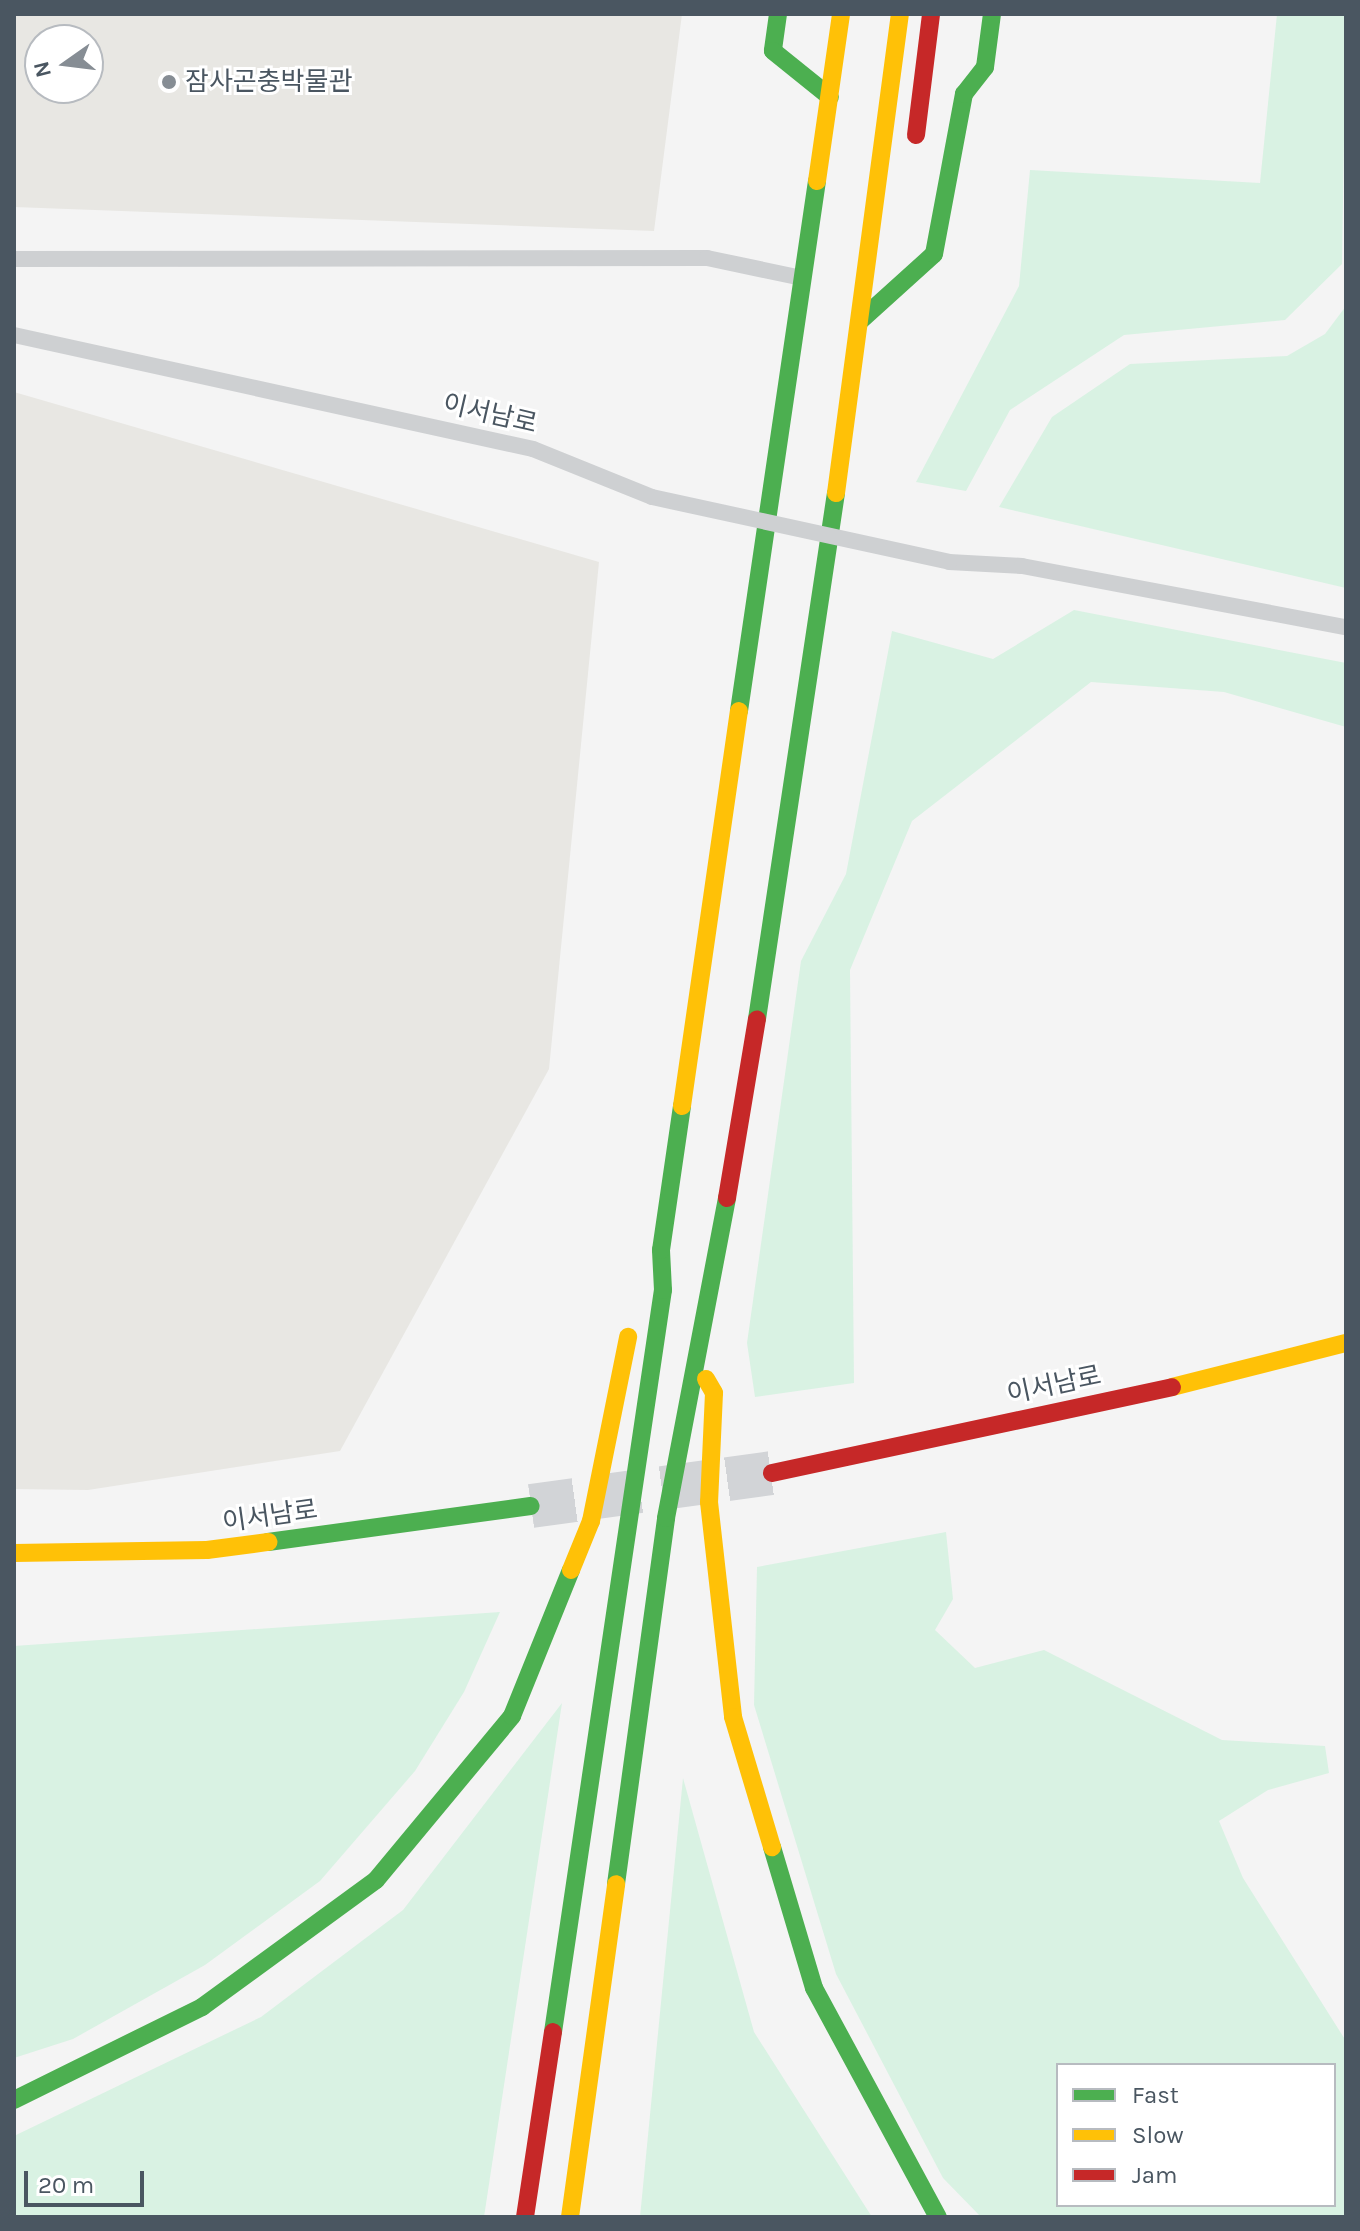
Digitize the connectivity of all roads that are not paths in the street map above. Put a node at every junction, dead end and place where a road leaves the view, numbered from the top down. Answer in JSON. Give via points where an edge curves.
{"nodes":[{"id":1,"x":778,"y":14,"type":"edge"},
{"id":2,"x":841,"y":14,"type":"edge"},
{"id":3,"x":900,"y":14,"type":"edge"},
{"id":4,"x":931,"y":14,"type":"edge"},
{"id":5,"x":992,"y":14,"type":"edge"},
{"id":6,"x":805,"y":43,"type":"dead end"},
{"id":7,"x":958,"y":63,"type":"dead end"},
{"id":8,"x":801,"y":73,"type":"junction"},
{"id":9,"x":964,"y":94,"type":"junction"},
{"id":10,"x":830,"y":97,"type":"junction"},
{"id":11,"x":914,"y":148,"type":"dead end"},
{"id":12,"x":14,"y":259,"type":"edge"},
{"id":13,"x":890,"y":260,"type":"dead end"},
{"id":14,"x":868,"y":274,"type":"junction"},
{"id":15,"x":803,"y":279,"type":"junction"},
{"id":16,"x":861,"y":320,"type":"junction"},
{"id":17,"x":14,"y":335,"type":"edge"},
{"id":18,"x":1346,"y":627,"type":"edge"},
{"id":19,"x":661,"y":1250,"type":"junction"},
{"id":20,"x":642,"y":1286,"type":"dead end"},
{"id":21,"x":633,"y":1313,"type":"dead end"},
{"id":22,"x":1346,"y":1343,"type":"edge"},
{"id":23,"x":699,"y":1366,"type":"junction"},
{"id":24,"x":772,"y":1473,"type":"tunnel mouth"},
{"id":25,"x":531,"y":1506,"type":"tunnel mouth"},
{"id":26,"x":14,"y":1553,"type":"edge"},
{"id":27,"x":14,"y":2100,"type":"edge"},
{"id":28,"x":526,"y":2210,"type":"edge"},
{"id":29,"x":571,"y":2211,"type":"edge"},
{"id":30,"x":938,"y":2217,"type":"edge"}],
"edges":[{"from":1,"to":8,"type":"main road","via":[[773,51]]},
{"from":2,"to":10,"type":"main road"},
{"from":3,"to":14,"type":"main road"},
{"from":4,"to":11,"type":"main road"},
{"from":5,"to":9,"type":"main road","via":[[985,67]]},
{"from":6,"to":8,"type":"main road"},
{"from":7,"to":9,"type":"main road"},
{"from":8,"to":10,"type":"main road"},
{"from":9,"to":16,"type":"main road","via":[[934,254]]},
{"from":10,"to":15,"type":"main road"},
{"from":12,"to":15,"type":"lane","via":[[707,258]]},
{"from":13,"to":14,"type":"main road"},
{"from":14,"to":16,"type":"main road"},
{"from":15,"to":19,"type":"main road"},
{"from":16,"to":23,"type":"main road","via":[[773,922]]},
{"from":17,"to":18,"type":"lane","name":"이서남로","bridge":true,"via":[[533,449],[652,497],[949,562],[1022,566]]},
{"from":19,"to":20,"type":"main road"},
{"from":19,"to":28,"type":"main road","via":[[663,1290]]},
{"from":21,"to":27,"type":"main road","via":[[591,1521],[512,1716],[376,1880],[202,2007]]},
{"from":22,"to":24,"type":"main road","name":"이서남로","via":[[1242,1372]]},
{"from":23,"to":29,"type":"main road","via":[[686,1400],[666,1518]]},
{"from":23,"to":30,"type":"main road","via":[[714,1393],[709,1502],[733,1717],[814,1988]]},
{"from":25,"to":26,"type":"main road","name":"이서남로","via":[[207,1550]]}]}
